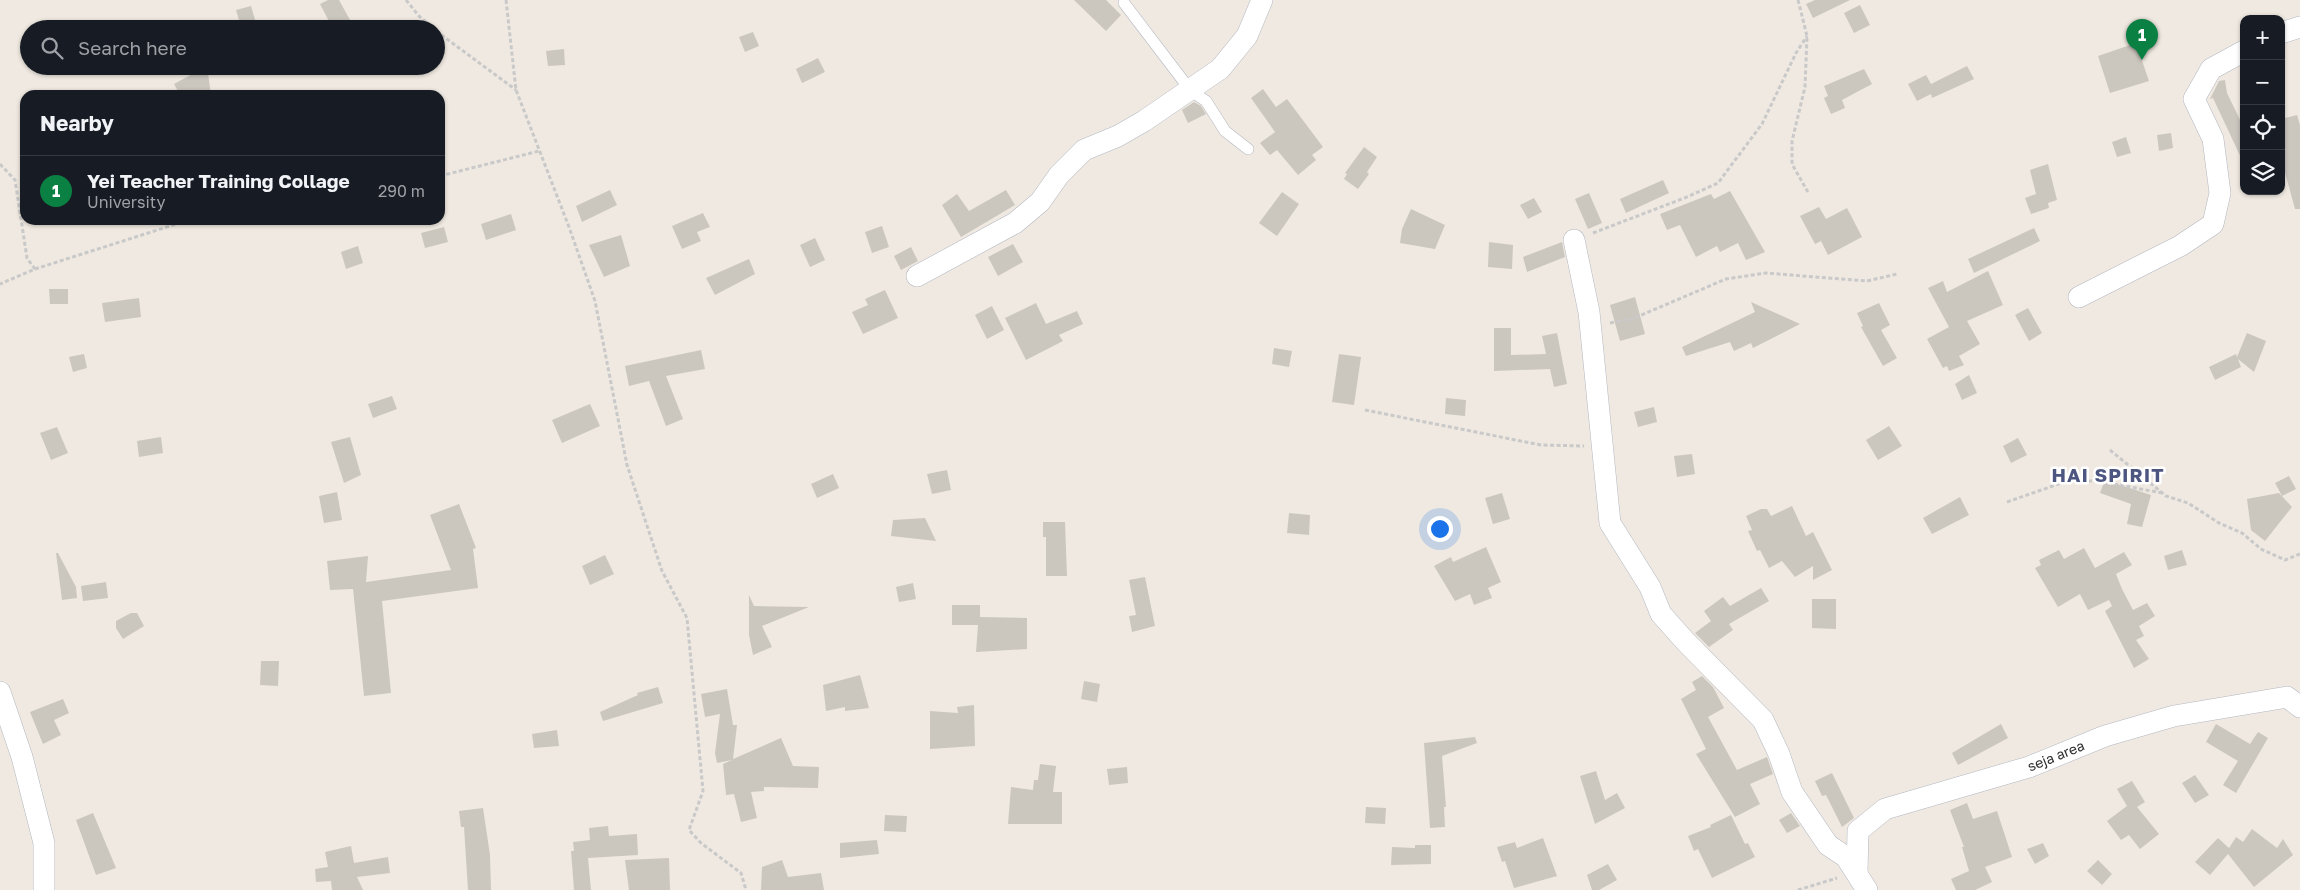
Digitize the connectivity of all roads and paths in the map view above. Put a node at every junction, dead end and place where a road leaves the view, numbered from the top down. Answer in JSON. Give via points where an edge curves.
{"nodes":[{"id":1,"x":406,"y":0,"type":"edge"},
{"id":2,"x":506,"y":0,"type":"edge"},
{"id":3,"x":1262,"y":0,"type":"edge"},
{"id":4,"x":1798,"y":0,"type":"edge"},
{"id":5,"x":1124,"y":3,"type":"dead end"},
{"id":6,"x":424,"y":20,"type":"edge"},
{"id":7,"x":2300,"y":27,"type":"edge"},
{"id":8,"x":2285,"y":32,"type":"edge"},
{"id":9,"x":1806,"y":36,"type":"junction"},
{"id":10,"x":445,"y":37,"type":"edge"},
{"id":11,"x":2240,"y":53,"type":"edge"},
{"id":12,"x":516,"y":90,"type":"junction"},
{"id":13,"x":1192,"y":91,"type":"junction"},
{"id":14,"x":1248,"y":149,"type":"dead end"},
{"id":15,"x":540,"y":151,"type":"junction"},
{"id":16,"x":0,"y":164,"type":"edge"},
{"id":17,"x":445,"y":175,"type":"edge"},
{"id":18,"x":1809,"y":194,"type":"dead end"},
{"id":19,"x":20,"y":212,"type":"edge"},
{"id":20,"x":22,"y":225,"type":"edge"},
{"id":21,"x":173,"y":225,"type":"edge"},
{"id":22,"x":1574,"y":240,"type":"joint"},
{"id":23,"x":35,"y":269,"type":"junction"},
{"id":24,"x":1897,"y":274,"type":"dead end"},
{"id":25,"x":917,"y":276,"type":"dead end"},
{"id":26,"x":0,"y":284,"type":"edge"},
{"id":27,"x":2079,"y":297,"type":"dead end"},
{"id":28,"x":1590,"y":327,"type":"junction"},
{"id":29,"x":1365,"y":410,"type":"dead end"},
{"id":30,"x":1601,"y":446,"type":"junction"},
{"id":31,"x":2110,"y":450,"type":"dead end"},
{"id":32,"x":2163,"y":494,"type":"junction"},
{"id":33,"x":2007,"y":502,"type":"dead end"},
{"id":34,"x":2300,"y":554,"type":"edge"},
{"id":35,"x":0,"y":692,"type":"edge"},
{"id":36,"x":2300,"y":707,"type":"edge"},
{"id":37,"x":1862,"y":881,"type":"edge"},
{"id":38,"x":44,"y":890,"type":"edge"},
{"id":39,"x":746,"y":890,"type":"edge"},
{"id":40,"x":1798,"y":890,"type":"edge"}],
"edges":[{"from":1,"to":6,"type":"path"},
{"from":2,"to":12,"type":"path"},
{"from":3,"to":13,"type":"street","via":[[1247,36],[1220,69]]},
{"from":4,"to":9,"type":"path"},
{"from":5,"to":13,"type":"lane"},
{"from":7,"to":8,"type":"street"},
{"from":9,"to":18,"type":"path","via":[[1805,87],[1792,140],[1792,164]]},
{"from":9,"to":22,"type":"path","via":[[1762,124],[1718,183]]},
{"from":10,"to":12,"type":"path"},
{"from":11,"to":27,"type":"street","via":[[2211,69],[2194,99],[2213,139],[2220,193],[2213,224],[2180,246]]},
{"from":12,"to":15,"type":"path"},
{"from":13,"to":14,"type":"lane","via":[[1206,101],[1225,131]]},
{"from":13,"to":25,"type":"street","via":[[1118,136],[1084,150],[1058,175],[1040,202],[1015,223]]},
{"from":15,"to":17,"type":"path"},
{"from":15,"to":39,"type":"path","via":[[595,301],[630,474],[662,571],[687,618],[703,791],[689,830],[741,873]]},
{"from":16,"to":19,"type":"path","via":[[15,180]]},
{"from":20,"to":23,"type":"path","via":[[27,258]]},
{"from":21,"to":23,"type":"path"},
{"from":22,"to":28,"type":"street"},
{"from":23,"to":26,"type":"path"},
{"from":24,"to":28,"type":"path","via":[[1867,281],[1766,274],[1726,279],[1632,320]]},
{"from":28,"to":30,"type":"street"},
{"from":29,"to":30,"type":"path","via":[[1541,445]]},
{"from":30,"to":37,"type":"street","via":[[1610,523],[1650,587],[1662,614],[1763,720],[1792,792],[1828,845],[1846,856]]},
{"from":31,"to":32,"type":"path"},
{"from":32,"to":33,"type":"path","via":[[2099,481],[2067,482]]},
{"from":32,"to":34,"type":"path","via":[[2188,503],[2242,533],[2261,550],[2285,560]]},
{"from":35,"to":38,"type":"street","via":[[22,757],[44,843]]},
{"from":36,"to":37,"type":"street","name":"seja area","via":[[2287,697],[2174,716],[2105,736],[2029,768],[1885,810],[1858,830]]},
{"from":37,"to":40,"type":"path"}]}
